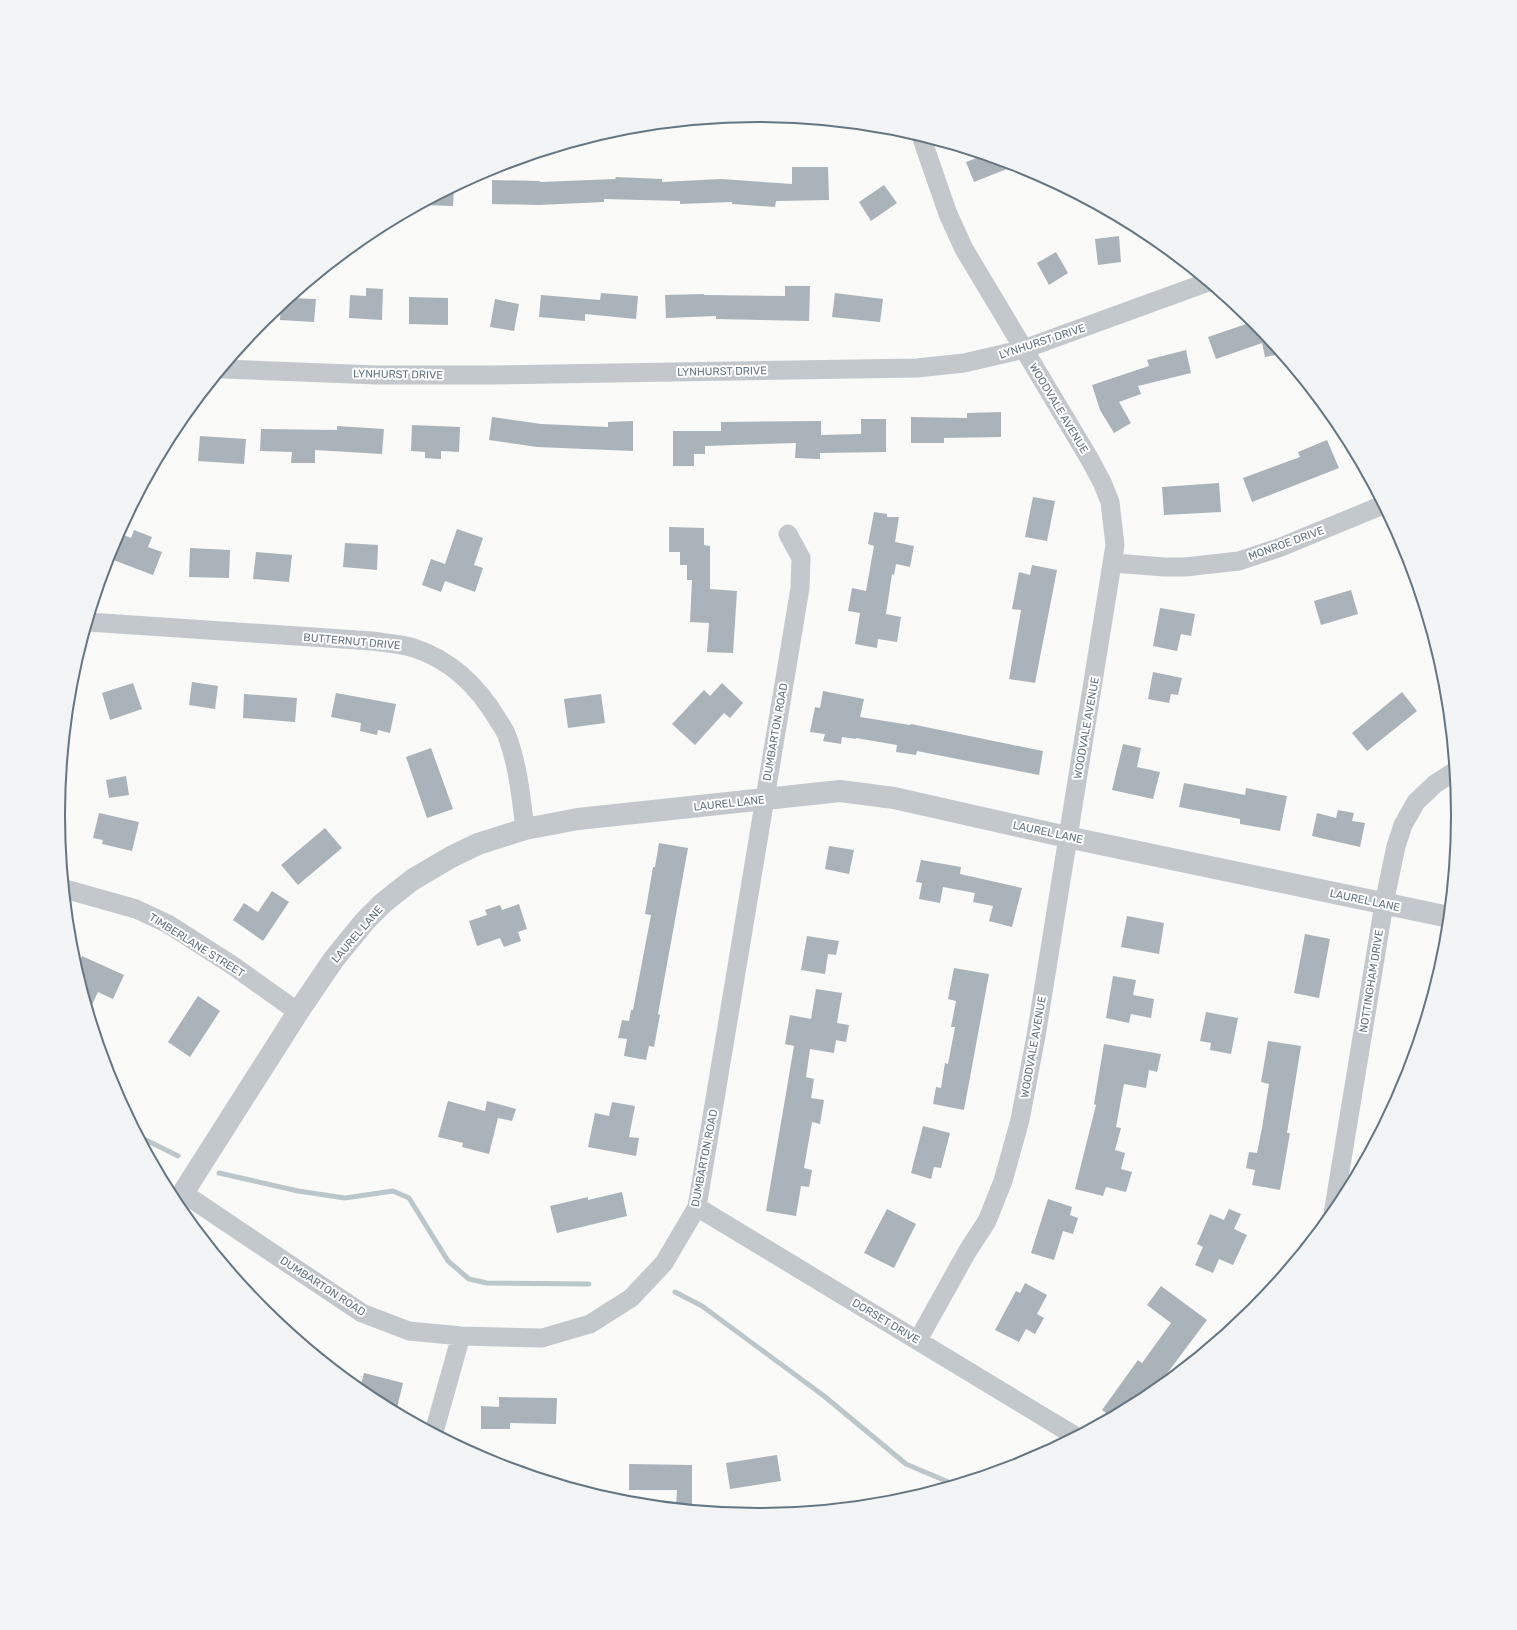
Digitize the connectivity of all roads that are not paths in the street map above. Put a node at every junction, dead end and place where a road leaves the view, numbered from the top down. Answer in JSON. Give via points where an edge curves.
{"nodes":[{"id":1,"x":924,"y":142,"type":"edge"},
{"id":2,"x":1203,"y":284,"type":"edge"},
{"id":3,"x":1024,"y":349,"type":"junction"},
{"id":4,"x":228,"y":369,"type":"edge"},
{"id":5,"x":1379,"y":507,"type":"edge"},
{"id":6,"x":788,"y":534,"type":"dead end"},
{"id":7,"x":1114,"y":563,"type":"junction"},
{"id":8,"x":93,"y":622,"type":"edge"},
{"id":9,"x":1451,"y":774,"type":"edge"},
{"id":10,"x":764,"y":799,"type":"junction"},
{"id":11,"x":525,"y":828,"type":"junction"},
{"id":12,"x":1068,"y":836,"type":"junction"},
{"id":13,"x":69,"y":890,"type":"edge"},
{"id":14,"x":1384,"y":904,"type":"junction"},
{"id":15,"x":1444,"y":916,"type":"edge"},
{"id":16,"x":298,"y":1012,"type":"junction"},
{"id":17,"x":180,"y":1197,"type":"edge"},
{"id":18,"x":1335,"y":1199,"type":"edge"},
{"id":19,"x":182,"y":1200,"type":"edge"},
{"id":20,"x":697,"y":1206,"type":"junction"},
{"id":21,"x":461,"y":1336,"type":"junction"},
{"id":22,"x":918,"y":1340,"type":"junction"},
{"id":23,"x":435,"y":1428,"type":"edge"},
{"id":24,"x":1071,"y":1434,"type":"edge"}],
"edges":[{"from":1,"to":3,"type":"street","name":"WOODVALE AVENUE","via":[[948,214],[964,249]]},
{"from":2,"to":3,"type":"street","name":"LYNHURST DRIVE"},
{"from":3,"to":4,"type":"street","name":"LYNHURST DRIVE","via":[[964,363],[909,368],[490,375],[377,375]]},
{"from":3,"to":7,"type":"street","name":"WOODVALE AVENUE","via":[[1102,482],[1113,515]]},
{"from":5,"to":7,"type":"street","name":"MONROE DRIVE","via":[[1281,547],[1239,560],[1185,567]]},
{"from":6,"to":10,"type":"street","name":"DUMBARTON ROAD","via":[[801,558],[800,588]]},
{"from":7,"to":12,"type":"street","name":"WOODVALE AVENUE"},
{"from":8,"to":11,"type":"street","name":"BUTTERNUT DRIVE","via":[[372,641],[403,645],[428,654],[467,680],[489,705],[507,735],[516,766]]},
{"from":9,"to":14,"type":"street","name":"NOTTINGHAM DRIVE","via":[[1435,784],[1416,802],[1403,825]]},
{"from":10,"to":11,"type":"street","name":"LAUREL LANE","via":[[578,819]]},
{"from":10,"to":12,"type":"street","name":"LAUREL LANE","via":[[840,791],[894,798]]},
{"from":10,"to":20,"type":"street","name":"DUMBARTON ROAD"},
{"from":11,"to":16,"type":"street","name":"LAUREL LANE","via":[[478,844],[451,857],[412,880],[383,903],[334,959]]},
{"from":12,"to":14,"type":"street","name":"LAUREL LANE"},
{"from":12,"to":22,"type":"street","name":"WOODVALE AVENUE","via":[[1020,1120],[1003,1181],[987,1221]]},
{"from":13,"to":16,"type":"street","name":"TIMBERLANE STREET","via":[[136,909],[168,924]]},
{"from":14,"to":15,"type":"street","name":"LAUREL LANE"},
{"from":14,"to":18,"type":"street","name":"NOTTINGHAM DRIVE"},
{"from":16,"to":17,"type":"street","name":"LAUREL LANE"},
{"from":19,"to":21,"type":"street","name":"DUMBARTON ROAD","via":[[362,1313],[409,1330]]},
{"from":20,"to":21,"type":"street","name":"DUMBARTON ROAD","via":[[664,1263],[631,1298],[590,1324],[542,1338]]},
{"from":20,"to":22,"type":"street","name":"DORSET DRIVE"},
{"from":21,"to":23,"type":"street"},
{"from":22,"to":24,"type":"street","name":"DORSET DRIVE"}]}
